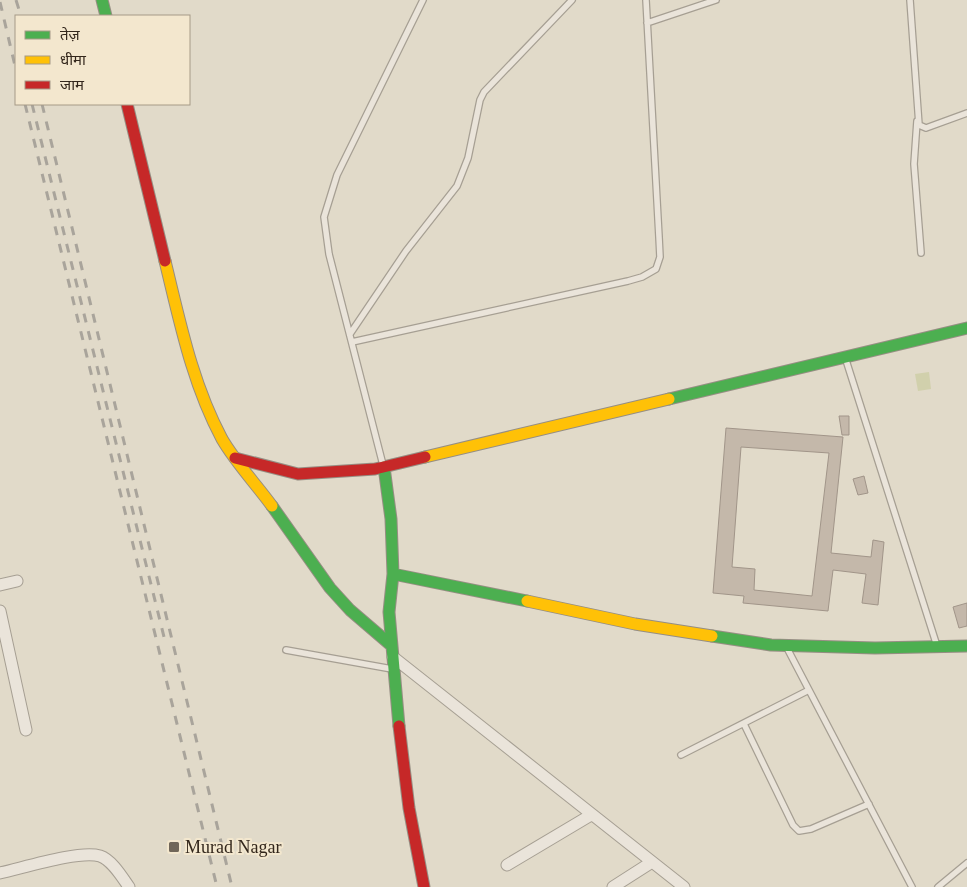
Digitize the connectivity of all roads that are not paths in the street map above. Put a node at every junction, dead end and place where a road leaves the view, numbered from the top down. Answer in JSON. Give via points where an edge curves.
{"nodes":[{"id":1,"x":102,"y":0,"type":"edge"},
{"id":2,"x":423,"y":0,"type":"edge"},
{"id":3,"x":572,"y":0,"type":"edge"},
{"id":4,"x":646,"y":0,"type":"edge"},
{"id":5,"x":716,"y":0,"type":"edge"},
{"id":6,"x":910,"y":0,"type":"edge"},
{"id":7,"x":106,"y":15,"type":"edge"},
{"id":8,"x":647,"y":23,"type":"junction"},
{"id":9,"x":127,"y":105,"type":"edge"},
{"id":10,"x":967,"y":113,"type":"edge"},
{"id":11,"x":917,"y":121,"type":"junction"},
{"id":12,"x":921,"y":253,"type":"dead end"},
{"id":13,"x":967,"y":328,"type":"edge"},
{"id":14,"x":350,"y":334,"type":"junction"},
{"id":15,"x":352,"y":342,"type":"junction"},
{"id":16,"x":844,"y":357,"type":"junction"},
{"id":17,"x":235,"y":458,"type":"junction"},
{"id":18,"x":384,"y":468,"type":"junction"},
{"id":19,"x":394,"y":574,"type":"junction"},
{"id":20,"x":17,"y":581,"type":"dead end"},
{"id":21,"x":0,"y":584,"type":"edge"},
{"id":22,"x":0,"y":611,"type":"edge"},
{"id":23,"x":786,"y":646,"type":"junction"},
{"id":24,"x":967,"y":646,"type":"edge"},
{"id":25,"x":938,"y":648,"type":"junction"},
{"id":26,"x":286,"y":650,"type":"dead end"},
{"id":27,"x":393,"y":652,"type":"junction"},
{"id":28,"x":5,"y":663,"type":"edge"},
{"id":29,"x":394,"y":669,"type":"junction"},
{"id":30,"x":809,"y":690,"type":"junction"},
{"id":31,"x":744,"y":724,"type":"junction"},
{"id":32,"x":26,"y":730,"type":"dead end"},
{"id":33,"x":681,"y":755,"type":"dead end"},
{"id":34,"x":869,"y":804,"type":"junction"},
{"id":35,"x":591,"y":814,"type":"junction"},
{"id":36,"x":652,"y":862,"type":"junction"},
{"id":37,"x":967,"y":864,"type":"edge"},
{"id":38,"x":507,"y":865,"type":"dead end"},
{"id":39,"x":0,"y":873,"type":"edge"},
{"id":40,"x":129,"y":887,"type":"edge"},
{"id":41,"x":424,"y":887,"type":"edge"},
{"id":42,"x":613,"y":887,"type":"edge"},
{"id":43,"x":684,"y":887,"type":"edge"},
{"id":44,"x":912,"y":887,"type":"edge"},
{"id":45,"x":938,"y":887,"type":"edge"}],
"edges":[{"from":1,"to":7,"type":"street"},
{"from":2,"to":14,"type":"lane","via":[[353,141],[327,202],[324,233]]},
{"from":3,"to":14,"type":"lane","via":[[484,92],[468,158],[457,186],[401,257]]},
{"from":4,"to":8,"type":"lane"},
{"from":5,"to":8,"type":"lane"},
{"from":6,"to":11,"type":"lane"},
{"from":8,"to":15,"type":"lane","via":[[660,238],[656,270],[628,281]]},
{"from":9,"to":17,"type":"street","via":[[189,358],[206,405]]},
{"from":10,"to":11,"type":"lane","via":[[926,128]]},
{"from":11,"to":12,"type":"lane","via":[[914,164]]},
{"from":13,"to":16,"type":"street"},
{"from":14,"to":15,"type":"lane"},
{"from":15,"to":18,"type":"lane"},
{"from":16,"to":18,"type":"street"},
{"from":16,"to":25,"type":"lane"},
{"from":17,"to":18,"type":"street","via":[[298,474]]},
{"from":17,"to":27,"type":"street","via":[[330,588]]},
{"from":18,"to":19,"type":"street"},
{"from":19,"to":23,"type":"street","via":[[635,624]]},
{"from":19,"to":27,"type":"street","via":[[390,597]]},
{"from":20,"to":21,"type":"street"},
{"from":22,"to":28,"type":"street"},
{"from":23,"to":25,"type":"street"},
{"from":23,"to":30,"type":"lane"},
{"from":24,"to":25,"type":"street"},
{"from":26,"to":29,"type":"lane"},
{"from":27,"to":29,"type":"street"},
{"from":27,"to":35,"type":"street"},
{"from":28,"to":32,"type":"street"},
{"from":29,"to":41,"type":"street","via":[[405,794]]},
{"from":30,"to":31,"type":"lane"},
{"from":30,"to":34,"type":"lane"},
{"from":31,"to":33,"type":"lane"},
{"from":31,"to":34,"type":"lane","via":[[793,825],[799,831]]},
{"from":34,"to":44,"type":"lane"},
{"from":35,"to":36,"type":"street"},
{"from":35,"to":38,"type":"street"},
{"from":36,"to":42,"type":"street"},
{"from":36,"to":43,"type":"street"},
{"from":37,"to":45,"type":"lane"},
{"from":39,"to":40,"type":"street","via":[[75,856],[95,855],[106,860]]}]}
